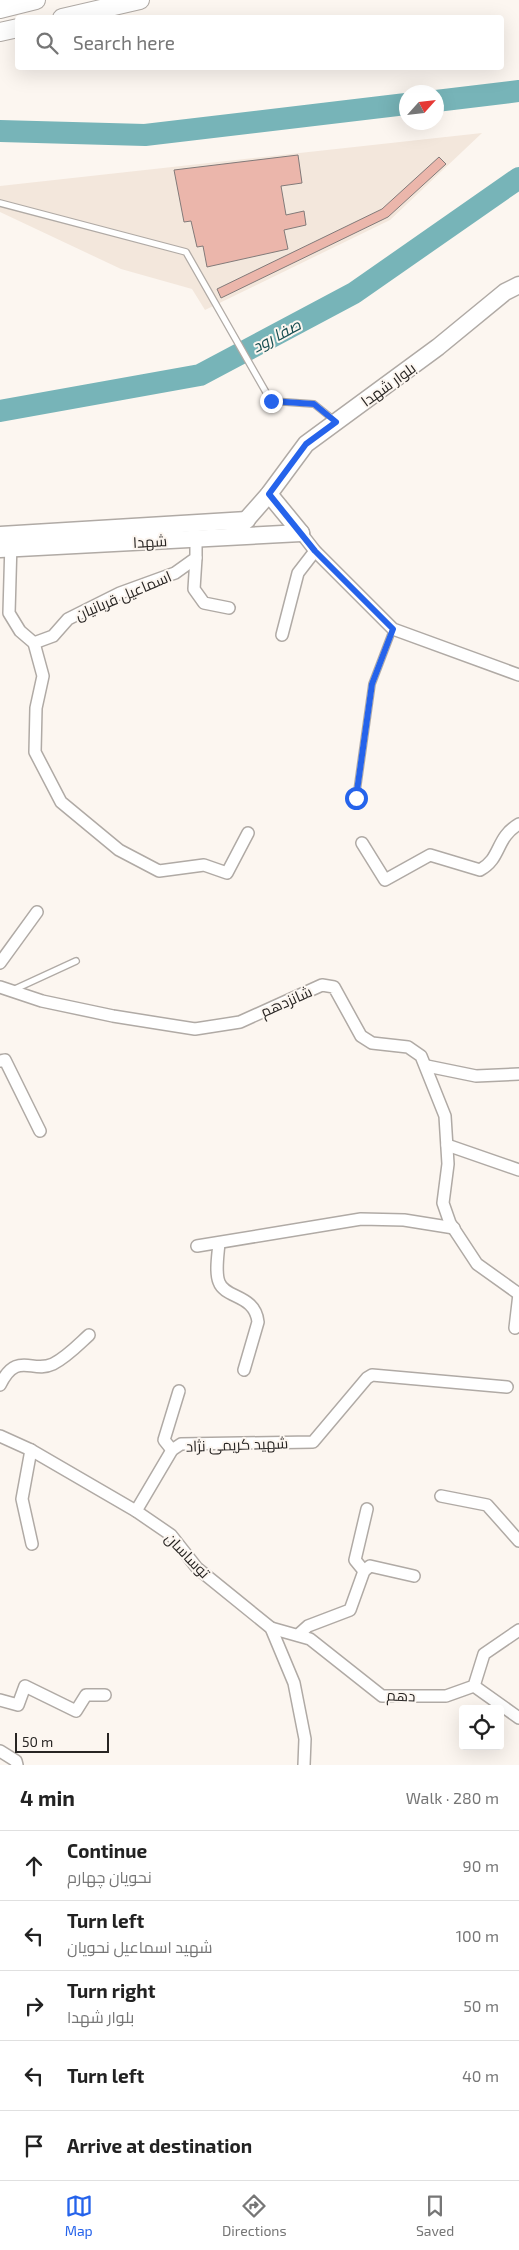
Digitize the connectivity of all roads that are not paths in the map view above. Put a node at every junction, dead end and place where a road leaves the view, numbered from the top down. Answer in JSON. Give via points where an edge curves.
{"nodes":[{"id":1,"x":36,"y":0,"type":"edge"},
{"id":2,"x":140,"y":0,"type":"edge"},
{"id":3,"x":0,"y":9,"type":"edge"},
{"id":4,"x":75,"y":15,"type":"edge"},
{"id":5,"x":15,"y":29,"type":"edge"},
{"id":6,"x":0,"y":32,"type":"edge"},
{"id":7,"x":0,"y":204,"type":"edge"},
{"id":8,"x":519,"y":285,"type":"edge"},
{"id":9,"x":336,"y":422,"type":"junction"},
{"id":10,"x":269,"y":494,"type":"junction"},
{"id":11,"x":247,"y":520,"type":"junction"},
{"id":12,"x":301,"y":533,"type":"junction"},
{"id":13,"x":232,"y":536,"type":"junction"},
{"id":14,"x":196,"y":538,"type":"junction"},
{"id":15,"x":5,"y":542,"type":"edge"},
{"id":16,"x":315,"y":551,"type":"junction"},
{"id":17,"x":196,"y":558,"type":"junction"},
{"id":18,"x":229,"y":608,"type":"dead end"},
{"id":19,"x":393,"y":629,"type":"junction"},
{"id":20,"x":282,"y":635,"type":"dead end"},
{"id":21,"x":34,"y":643,"type":"junction"},
{"id":22,"x":519,"y":675,"type":"edge"},
{"id":23,"x":356,"y":798,"type":"dead end"},
{"id":24,"x":519,"y":824,"type":"edge"},
{"id":25,"x":248,"y":833,"type":"dead end"},
{"id":26,"x":362,"y":843,"type":"dead end"},
{"id":27,"x":37,"y":912,"type":"dead end"},
{"id":28,"x":76,"y":961,"type":"dead end"},
{"id":29,"x":0,"y":963,"type":"edge"},
{"id":30,"x":6,"y":989,"type":"edge"},
{"id":31,"x":0,"y":1062,"type":"edge"},
{"id":32,"x":427,"y":1066,"type":"junction"},
{"id":33,"x":519,"y":1074,"type":"edge"},
{"id":34,"x":40,"y":1131,"type":"dead end"},
{"id":35,"x":447,"y":1144,"type":"junction"},
{"id":36,"x":519,"y":1170,"type":"edge"},
{"id":37,"x":454,"y":1228,"type":"junction"},
{"id":38,"x":219,"y":1243,"type":"junction"},
{"id":39,"x":197,"y":1246,"type":"dead end"},
{"id":40,"x":519,"y":1294,"type":"edge"},
{"id":41,"x":515,"y":1328,"type":"dead end"},
{"id":42,"x":90,"y":1335,"type":"dead end"},
{"id":43,"x":244,"y":1370,"type":"dead end"},
{"id":44,"x":0,"y":1385,"type":"edge"},
{"id":45,"x":507,"y":1387,"type":"dead end"},
{"id":46,"x":179,"y":1391,"type":"dead end"},
{"id":47,"x":0,"y":1436,"type":"edge"},
{"id":48,"x":31,"y":1450,"type":"junction"},
{"id":49,"x":172,"y":1450,"type":"junction"},
{"id":50,"x":441,"y":1496,"type":"dead end"},
{"id":51,"x":367,"y":1509,"type":"dead end"},
{"id":52,"x":136,"y":1511,"type":"junction"},
{"id":53,"x":519,"y":1541,"type":"edge"},
{"id":54,"x":32,"y":1544,"type":"dead end"},
{"id":55,"x":364,"y":1571,"type":"junction"},
{"id":56,"x":414,"y":1576,"type":"dead end"},
{"id":57,"x":271,"y":1628,"type":"junction"},
{"id":58,"x":519,"y":1630,"type":"edge"},
{"id":59,"x":298,"y":1635,"type":"junction"},
{"id":60,"x":474,"y":1686,"type":"junction"},
{"id":61,"x":105,"y":1695,"type":"dead end"},
{"id":62,"x":0,"y":1700,"type":"edge"},
{"id":63,"x":519,"y":1718,"type":"edge"},
{"id":64,"x":0,"y":1751,"type":"edge"},
{"id":65,"x":17,"y":1765,"type":"edge"},
{"id":66,"x":304,"y":1765,"type":"edge"}],
"edges":[{"from":1,"to":3,"type":"main road"},
{"from":2,"to":4,"type":"main road"},
{"from":5,"to":6,"type":"main road"},
{"from":7,"to":9,"type":"lane","via":[[186,252],[271,401],[314,404]]},
{"from":8,"to":9,"type":"main road","name":"بلوار شهدا","via":[[505,292]]},
{"from":9,"to":10,"type":"main road","name":"بلوار شهدا","via":[[306,444]]},
{"from":10,"to":11,"type":"main road","name":"بلوار شهدا"},
{"from":10,"to":12,"type":"main road"},
{"from":11,"to":13,"type":"main road","name":"بلوار شهدا"},
{"from":11,"to":15,"type":"main road","name":"شهدا"},
{"from":12,"to":13,"type":"main road","name":"شهدا"},
{"from":12,"to":16,"type":"street"},
{"from":13,"to":14,"type":"main road","name":"شهدا"},
{"from":14,"to":15,"type":"main road","name":"شهدا"},
{"from":14,"to":17,"type":"street"},
{"from":15,"to":21,"type":"street","via":[[9,613],[20,631]]},
{"from":16,"to":19,"type":"street"},
{"from":16,"to":20,"type":"street","via":[[298,573]]},
{"from":17,"to":18,"type":"street","via":[[194,589],[204,603]]},
{"from":17,"to":21,"type":"street","name":"اسماعیل قربانیان","via":[[175,573],[120,593],[68,619],[53,636]]},
{"from":19,"to":22,"type":"street"},
{"from":19,"to":23,"type":"lane","via":[[372,684]]},
{"from":21,"to":25,"type":"street","via":[[43,676],[36,708],[35,752],[62,802],[120,850],[160,870],[204,865],[228,873]]},
{"from":24,"to":26,"type":"street","via":[[506,832],[490,864],[480,870],[430,855],[385,880]]},
{"from":27,"to":29,"type":"street"},
{"from":28,"to":30,"type":"lane"},
{"from":30,"to":32,"type":"street","name":"شانزدهم","via":[[42,1001],[195,1029],[240,1022],[322,984],[334,987],[361,1036],[372,1043],[408,1047],[421,1056]]},
{"from":31,"to":34,"type":"street","via":[[5,1060]]},
{"from":32,"to":33,"type":"street","via":[[476,1076]]},
{"from":32,"to":35,"type":"street","name":"شانزدهم","via":[[445,1116]]},
{"from":35,"to":36,"type":"street"},
{"from":35,"to":37,"type":"street","name":"شانزدهم","via":[[443,1203]]},
{"from":37,"to":38,"type":"street","via":[[404,1220],[361,1219]]},
{"from":37,"to":40,"type":"street","name":"شانزدهم","via":[[477,1264]]},
{"from":38,"to":39,"type":"street"},
{"from":38,"to":43,"type":"street","via":[[218,1280],[221,1286],[255,1307],[257,1314],[258,1322]]},
{"from":40,"to":41,"type":"street"},
{"from":42,"to":44,"type":"street","via":[[51,1365],[15,1367],[5,1374]]},
{"from":45,"to":49,"type":"street","name":"شهید کریمی نژاد","via":[[372,1375],[313,1442],[181,1444]]},
{"from":46,"to":49,"type":"street","via":[[164,1440]]},
{"from":47,"to":48,"type":"street","name":"توساسان"},
{"from":48,"to":52,"type":"street","name":"توساسان"},
{"from":48,"to":54,"type":"street","via":[[22,1499]]},
{"from":49,"to":52,"type":"street","name":"شهید کریمی نژاد"},
{"from":50,"to":53,"type":"street","via":[[487,1505]]},
{"from":51,"to":55,"type":"street","via":[[354,1560]]},
{"from":52,"to":57,"type":"street","name":"توساسان","via":[[170,1535],[197,1568]]},
{"from":55,"to":56,"type":"street","via":[[370,1566]]},
{"from":55,"to":59,"type":"street","via":[[350,1610],[308,1626]]},
{"from":57,"to":59,"type":"street","name":"دهم"},
{"from":57,"to":66,"type":"street","name":"توساسان","via":[[294,1683],[304,1739]]},
{"from":58,"to":60,"type":"street","via":[[484,1654]]},
{"from":59,"to":60,"type":"street","name":"دهم","via":[[310,1639],[382,1696],[446,1696]]},
{"from":60,"to":63,"type":"street"},
{"from":61,"to":62,"type":"street","via":[[86,1694],[76,1711],[26,1686],[18,1705]]},
{"from":64,"to":65,"type":"street"}]}
